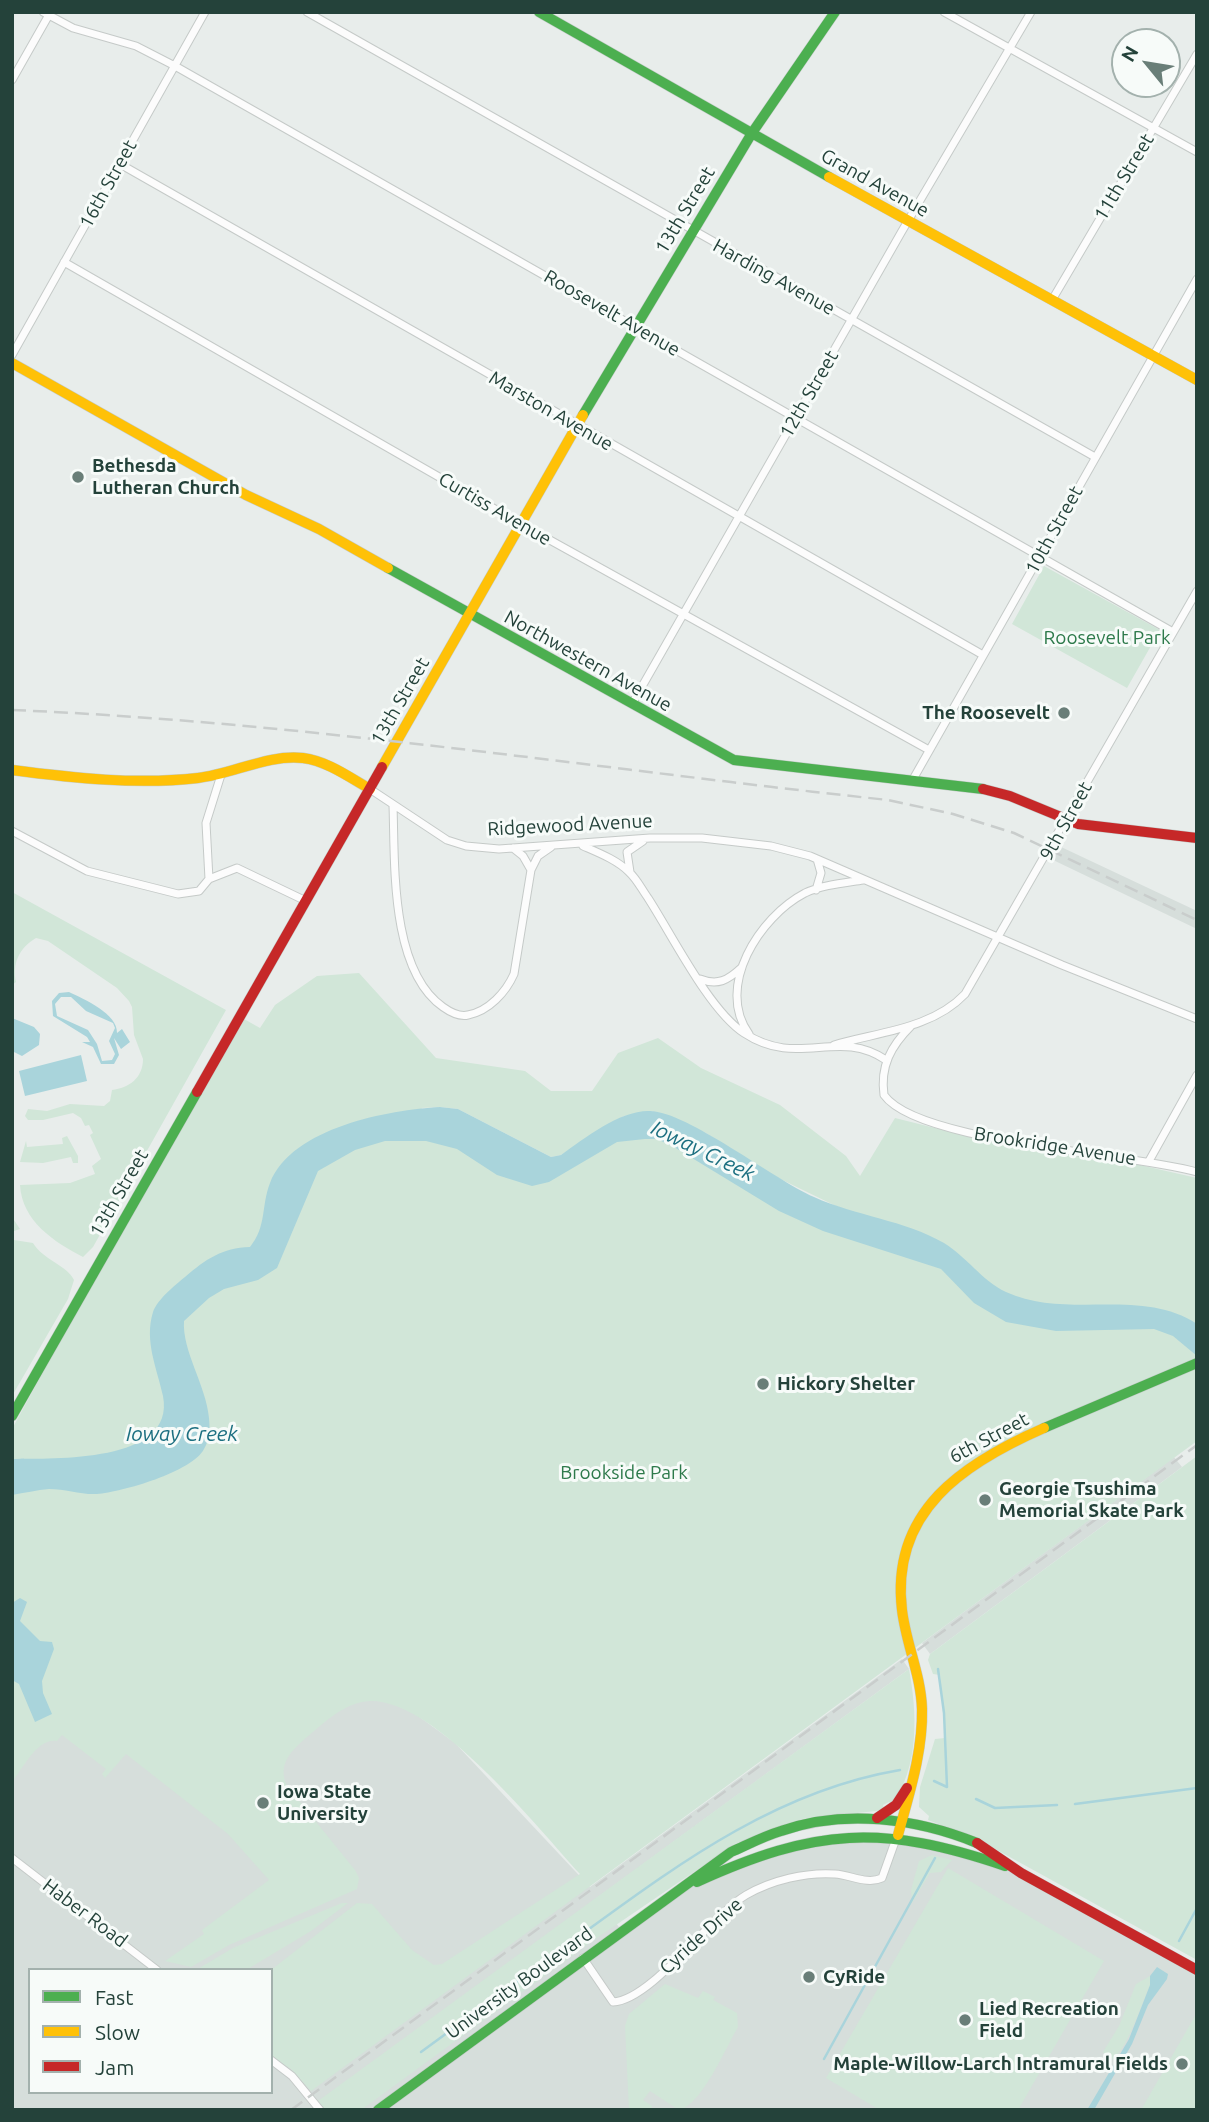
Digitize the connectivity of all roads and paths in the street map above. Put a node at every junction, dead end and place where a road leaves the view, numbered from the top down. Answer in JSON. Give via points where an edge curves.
{"nodes":[{"id":1,"x":205,"y":12,"type":"edge"},
{"id":2,"x":307,"y":12,"type":"edge"},
{"id":3,"x":539,"y":12,"type":"edge"},
{"id":4,"x":835,"y":12,"type":"edge"},
{"id":5,"x":944,"y":12,"type":"edge"},
{"id":6,"x":1031,"y":12,"type":"edge"},
{"id":7,"x":47,"y":13,"type":"edge"},
{"id":8,"x":1009,"y":49,"type":"junction"},
{"id":9,"x":1197,"y":54,"type":"edge"},
{"id":10,"x":175,"y":66,"type":"junction"},
{"id":11,"x":12,"y":80,"type":"edge"},
{"id":12,"x":1153,"y":128,"type":"junction"},
{"id":13,"x":752,"y":133,"type":"junction"},
{"id":14,"x":1197,"y":152,"type":"edge"},
{"id":15,"x":120,"y":164,"type":"junction"},
{"id":16,"x":907,"y":221,"type":"junction"},
{"id":17,"x":694,"y":232,"type":"junction"},
{"id":18,"x":65,"y":262,"type":"junction"},
{"id":19,"x":1197,"y":279,"type":"edge"},
{"id":20,"x":1052,"y":300,"type":"junction"},
{"id":21,"x":851,"y":320,"type":"junction"},
{"id":22,"x":634,"y":326,"type":"junction"},
{"id":23,"x":12,"y":355,"type":"edge"},
{"id":24,"x":1152,"y":355,"type":"junction"},
{"id":25,"x":12,"y":363,"type":"edge"},
{"id":26,"x":1197,"y":380,"type":"edge"},
{"id":27,"x":795,"y":418,"type":"junction"},
{"id":28,"x":577,"y":426,"type":"junction"},
{"id":29,"x":1094,"y":457,"type":"junction"},
{"id":30,"x":739,"y":516,"type":"junction"},
{"id":31,"x":522,"y":524,"type":"junction"},
{"id":32,"x":1039,"y":556,"type":"junction"},
{"id":33,"x":1197,"y":591,"type":"edge"},
{"id":34,"x":684,"y":614,"type":"junction"},
{"id":35,"x":469,"y":616,"type":"junction"},
{"id":36,"x":1173,"y":632,"type":"junction"},
{"id":37,"x":983,"y":655,"type":"junction"},
{"id":38,"x":632,"y":704,"type":"junction"},
{"id":39,"x":929,"y":750,"type":"junction"},
{"id":40,"x":12,"y":770,"type":"edge"},
{"id":41,"x":221,"y":775,"type":"junction"},
{"id":42,"x":912,"y":781,"type":"junction"},
{"id":43,"x":370,"y":789,"type":"junction"},
{"id":44,"x":393,"y":805,"type":"junction"},
{"id":45,"x":1066,"y":820,"type":"junction"},
{"id":46,"x":12,"y":831,"type":"edge"},
{"id":47,"x":650,"y":838,"type":"junction"},
{"id":48,"x":1197,"y":838,"type":"edge"},
{"id":49,"x":580,"y":845,"type":"junction"},
{"id":50,"x":552,"y":846,"type":"junction"},
{"id":51,"x":513,"y":848,"type":"junction"},
{"id":52,"x":817,"y":859,"type":"junction"},
{"id":53,"x":531,"y":870,"type":"junction"},
{"id":54,"x":630,"y":873,"type":"junction"},
{"id":55,"x":209,"y":879,"type":"junction"},
{"id":56,"x":866,"y":880,"type":"junction"},
{"id":57,"x":816,"y":890,"type":"junction"},
{"id":58,"x":306,"y":901,"type":"junction"},
{"id":59,"x":1000,"y":938,"type":"junction"},
{"id":60,"x":742,"y":967,"type":"junction"},
{"id":61,"x":699,"y":978,"type":"junction"},
{"id":62,"x":1197,"y":1019,"type":"edge"},
{"id":63,"x":911,"y":1026,"type":"junction"},
{"id":64,"x":752,"y":1038,"type":"junction"},
{"id":65,"x":834,"y":1045,"type":"junction"},
{"id":66,"x":886,"y":1060,"type":"junction"},
{"id":67,"x":1197,"y":1075,"type":"edge"},
{"id":68,"x":1149,"y":1161,"type":"junction"},
{"id":69,"x":1197,"y":1172,"type":"edge"},
{"id":70,"x":1197,"y":1363,"type":"edge"},
{"id":71,"x":12,"y":1416,"type":"edge"},
{"id":72,"x":913,"y":1778,"type":"junction"},
{"id":73,"x":876,"y":1819,"type":"junction"},
{"id":74,"x":902,"y":1820,"type":"junction"},
{"id":75,"x":898,"y":1835,"type":"junction"},
{"id":76,"x":12,"y":1858,"type":"edge"},
{"id":77,"x":1021,"y":1873,"type":"junction"},
{"id":78,"x":684,"y":1888,"type":"junction"},
{"id":79,"x":583,"y":1958,"type":"junction"},
{"id":80,"x":154,"y":1968,"type":"edge"},
{"id":81,"x":1197,"y":1970,"type":"edge"},
{"id":82,"x":273,"y":2062,"type":"edge"},
{"id":83,"x":320,"y":2110,"type":"edge"},
{"id":84,"x":378,"y":2110,"type":"edge"}],
"edges":[{"from":1,"to":10,"type":"street","name":"16th Street"},
{"from":2,"to":17,"type":"street","name":"Harding Avenue"},
{"from":3,"to":13,"type":"main road","name":"Grand Avenue"},
{"from":4,"to":13,"type":"main road","name":"13th Street"},
{"from":5,"to":8,"type":"street"},
{"from":6,"to":8,"type":"street","name":"12th Street"},
{"from":7,"to":10,"type":"street","name":"Roosevelt Avenue","via":[[73,28],[136,46]]},
{"from":7,"to":11,"type":"street"},
{"from":8,"to":12,"type":"street"},
{"from":8,"to":16,"type":"street","name":"12th Street"},
{"from":9,"to":12,"type":"street","name":"11th Street"},
{"from":10,"to":15,"type":"street","name":"16th Street"},
{"from":10,"to":22,"type":"street","name":"Roosevelt Avenue"},
{"from":12,"to":14,"type":"street"},
{"from":12,"to":20,"type":"street","name":"11th Street"},
{"from":13,"to":16,"type":"main road","name":"Grand Avenue"},
{"from":13,"to":17,"type":"main road","name":"13th Street"},
{"from":15,"to":18,"type":"street","name":"16th Street"},
{"from":15,"to":28,"type":"street","name":"Marston Avenue"},
{"from":16,"to":20,"type":"main road","name":"Grand Avenue"},
{"from":16,"to":21,"type":"street","name":"12th Street"},
{"from":17,"to":21,"type":"street","name":"Harding Avenue"},
{"from":17,"to":22,"type":"main road","name":"13th Street"},
{"from":18,"to":23,"type":"street","name":"16th Street"},
{"from":18,"to":31,"type":"street","name":"Curtiss Avenue"},
{"from":19,"to":24,"type":"street","name":"10th Street"},
{"from":20,"to":24,"type":"main road","name":"Grand Avenue"},
{"from":21,"to":27,"type":"street","name":"12th Street"},
{"from":21,"to":29,"type":"street","name":"Harding Avenue"},
{"from":22,"to":27,"type":"street","name":"Roosevelt Avenue"},
{"from":22,"to":28,"type":"main road","name":"13th Street"},
{"from":24,"to":26,"type":"main road","name":"Grand Avenue"},
{"from":24,"to":29,"type":"street","name":"10th Street"},
{"from":25,"to":35,"type":"main road","name":"Northwestern Avenue"},
{"from":27,"to":30,"type":"street","name":"12th Street"},
{"from":27,"to":32,"type":"street","name":"Roosevelt Avenue"},
{"from":28,"to":30,"type":"street","name":"Marston Avenue"},
{"from":28,"to":31,"type":"main road","name":"13th Street"},
{"from":29,"to":32,"type":"street","name":"10th Street"},
{"from":30,"to":34,"type":"street","name":"12th Street"},
{"from":30,"to":37,"type":"street","name":"Marston Avenue"},
{"from":31,"to":34,"type":"street","name":"Curtiss Avenue"},
{"from":31,"to":35,"type":"main road","name":"13th Street"},
{"from":32,"to":36,"type":"street","name":"Roosevelt Avenue"},
{"from":32,"to":37,"type":"street","name":"10th Street"},
{"from":33,"to":36,"type":"street","name":"9th Street"},
{"from":34,"to":38,"type":"street","name":"12th Street"},
{"from":34,"to":39,"type":"street","name":"Curtiss Avenue"},
{"from":35,"to":38,"type":"main road","name":"Northwestern Avenue"},
{"from":35,"to":43,"type":"main road","name":"13th Street"},
{"from":36,"to":45,"type":"street","name":"9th Street"},
{"from":37,"to":39,"type":"street","name":"10th Street"},
{"from":38,"to":42,"type":"main road","name":"Northwestern Avenue","via":[[734,760]]},
{"from":39,"to":42,"type":"street","name":"10th Street"},
{"from":40,"to":41,"type":"main road","name":"Ridgewood Avenue","via":[[108,779]]},
{"from":41,"to":43,"type":"main road","name":"Ridgewood Avenue","via":[[300,758],[317,761]]},
{"from":41,"to":55,"type":"street","via":[[206,823]]},
{"from":42,"to":45,"type":"main road","name":"Northwestern Avenue","via":[[1010,796]]},
{"from":43,"to":44,"type":"street","name":"Ridgewood Avenue"},
{"from":43,"to":58,"type":"main road","name":"13th Street"},
{"from":44,"to":51,"type":"street","name":"Ridgewood Avenue","via":[[456,843]]},
{"from":44,"to":53,"type":"street","via":[[403,934],[423,984],[447,1010],[473,1014],[508,988],[517,962]]},
{"from":45,"to":48,"type":"main road","name":"Northwestern Avenue"},
{"from":45,"to":59,"type":"street","name":"9th Street"},
{"from":46,"to":55,"type":"street","via":[[78,867],[109,878],[178,894],[198,891]]},
{"from":47,"to":49,"type":"street","name":"Ridgewood Avenue"},
{"from":47,"to":52,"type":"street","name":"Ridgewood Avenue","via":[[737,841]]},
{"from":47,"to":54,"type":"street","via":[[631,846]]},
{"from":49,"to":50,"type":"street","name":"Ridgewood Avenue"},
{"from":49,"to":54,"type":"street"},
{"from":50,"to":51,"type":"street","name":"Ridgewood Avenue"},
{"from":50,"to":53,"type":"street","via":[[538,856]]},
{"from":51,"to":53,"type":"street"},
{"from":52,"to":56,"type":"street","name":"Ridgewood Avenue"},
{"from":52,"to":57,"type":"street","via":[[821,879]]},
{"from":54,"to":61,"type":"street"},
{"from":55,"to":58,"type":"street","via":[[237,868]]},
{"from":56,"to":57,"type":"street"},
{"from":56,"to":59,"type":"street","name":"Ridgewood Avenue"},
{"from":57,"to":60,"type":"street","via":[[785,907],[768,924]]},
{"from":58,"to":71,"type":"main road","name":"13th Street"},
{"from":59,"to":62,"type":"street","name":"Ridgewood Avenue"},
{"from":59,"to":63,"type":"street","name":"9th Street","via":[[952,1008]]},
{"from":60,"to":61,"type":"street","via":[[719,983]]},
{"from":60,"to":64,"type":"street","via":[[736,992],[738,1010]]},
{"from":61,"to":64,"type":"street","via":[[725,1016]]},
{"from":63,"to":65,"type":"street","name":"9th Street"},
{"from":63,"to":66,"type":"street","name":"9th Street"},
{"from":64,"to":65,"type":"street","via":[[792,1051]]},
{"from":65,"to":66,"type":"street","via":[[856,1046]]},
{"from":66,"to":68,"type":"street","name":"Brookridge Avenue","via":[[884,1095],[899,1111],[992,1138]]},
{"from":67,"to":68,"type":"street"},
{"from":68,"to":69,"type":"street","name":"Brookridge Avenue"},
{"from":70,"to":72,"type":"main road","name":"6th Street","via":[[968,1466],[942,1488],[919,1519],[901,1588],[922,1714]]},
{"from":72,"to":73,"type":"main road","via":[[896,1805]]},
{"from":72,"to":74,"type":"main road","name":"6th Street"},
{"from":73,"to":74,"type":"main road","name":"University Boulevard"},
{"from":73,"to":78,"type":"main road","name":"University Boulevard","via":[[813,1823],[765,1836],[731,1852]]},
{"from":74,"to":75,"type":"main road","name":"6th Street"},
{"from":74,"to":77,"type":"main road","name":"University Boulevard","via":[[959,1835]]},
{"from":75,"to":77,"type":"main road","name":"University Boulevard","via":[[952,1848]]},
{"from":75,"to":78,"type":"main road","name":"University Boulevard","via":[[848,1834],[807,1840],[753,1856]]},
{"from":75,"to":79,"type":"street","name":"Cyride Drive","via":[[882,1878],[870,1881],[832,1873],[765,1885],[728,1907],[671,1964],[623,2001],[614,2002]]},
{"from":76,"to":80,"type":"street","name":"Haber Road"},
{"from":77,"to":81,"type":"main road","name":"University Boulevard"},
{"from":78,"to":79,"type":"main road","name":"University Boulevard"},
{"from":79,"to":84,"type":"main road","name":"University Boulevard"},
{"from":82,"to":83,"type":"street","via":[[292,2076]]}]}
